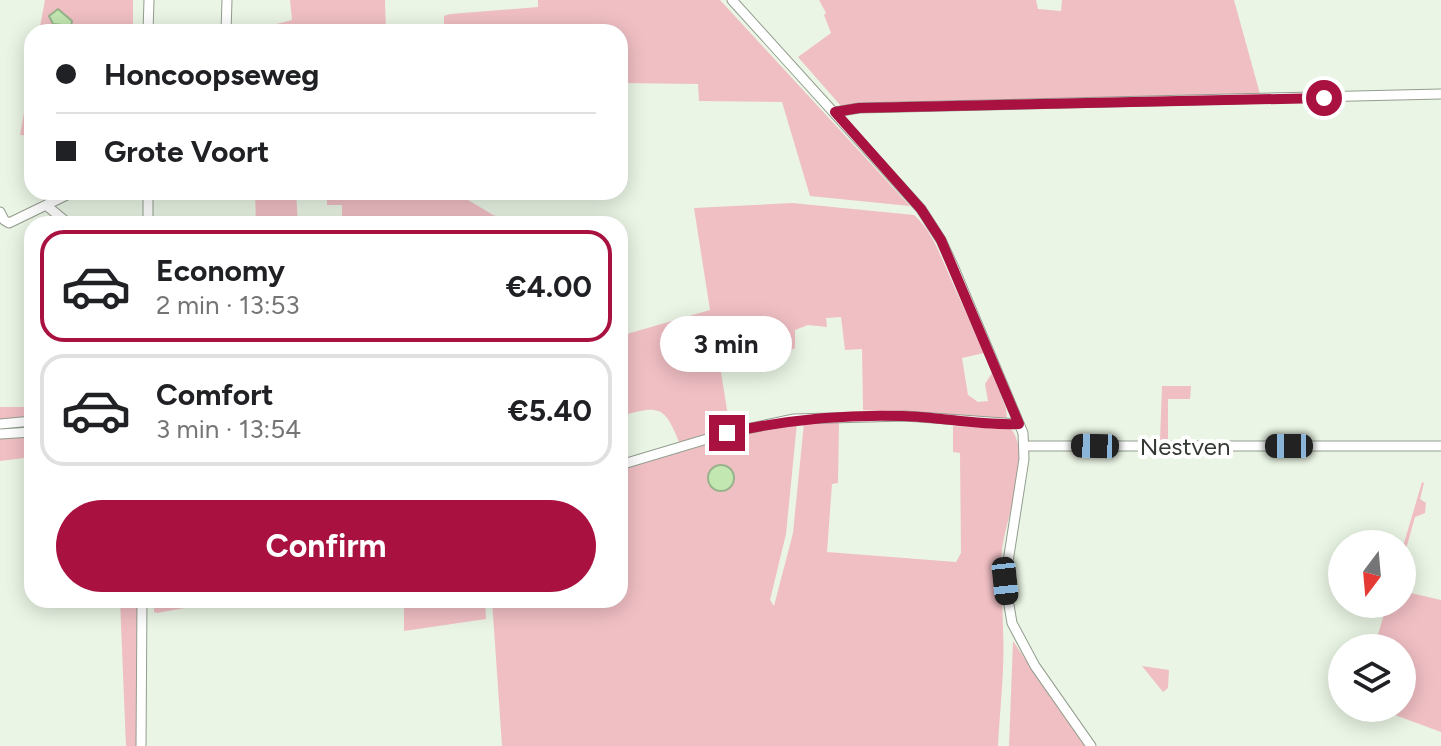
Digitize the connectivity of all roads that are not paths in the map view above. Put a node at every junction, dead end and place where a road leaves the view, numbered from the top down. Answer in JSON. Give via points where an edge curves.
{"nodes":[{"id":1,"x":149,"y":0,"type":"edge"},
{"id":2,"x":227,"y":0,"type":"edge"},
{"id":3,"x":732,"y":0,"type":"edge"},
{"id":4,"x":148,"y":24,"type":"edge"},
{"id":5,"x":226,"y":24,"type":"edge"},
{"id":6,"x":1441,"y":94,"type":"edge"},
{"id":7,"x":835,"y":112,"type":"junction"},
{"id":8,"x":58,"y":200,"type":"edge"},
{"id":9,"x":47,"y":206,"type":"junction"},
{"id":10,"x":0,"y":212,"type":"edge"},
{"id":11,"x":24,"y":216,"type":"edge"},
{"id":12,"x":25,"y":216,"type":"edge"},
{"id":13,"x":59,"y":216,"type":"edge"},
{"id":14,"x":24,"y":422,"type":"edge"},
{"id":15,"x":0,"y":424,"type":"edge"},
{"id":16,"x":1019,"y":424,"type":"junction"},
{"id":17,"x":24,"y":432,"type":"edge"},
{"id":18,"x":0,"y":434,"type":"edge"},
{"id":19,"x":1024,"y":446,"type":"junction"},
{"id":20,"x":1441,"y":446,"type":"edge"},
{"id":21,"x":628,"y":463,"type":"edge"},
{"id":22,"x":142,"y":608,"type":"edge"},
{"id":23,"x":141,"y":746,"type":"edge"},
{"id":24,"x":1091,"y":746,"type":"edge"}],
"edges":[{"from":1,"to":4,"type":"street"},
{"from":2,"to":5,"type":"street"},
{"from":3,"to":7,"type":"street"},
{"from":6,"to":7,"type":"street"},
{"from":7,"to":16,"type":"street","via":[[921,209],[941,240]]},
{"from":8,"to":9,"type":"street"},
{"from":9,"to":12,"type":"street"},
{"from":9,"to":13,"type":"street"},
{"from":10,"to":11,"type":"street","via":[[9,223]]},
{"from":14,"to":15,"type":"street"},
{"from":16,"to":19,"type":"street"},
{"from":16,"to":21,"type":"street","via":[[905,416],[794,419]]},
{"from":17,"to":18,"type":"street"},
{"from":19,"to":20,"type":"street","name":"Nestven"},
{"from":19,"to":24,"type":"street","via":[[1005,581],[1012,623]]},
{"from":22,"to":23,"type":"street"}]}
